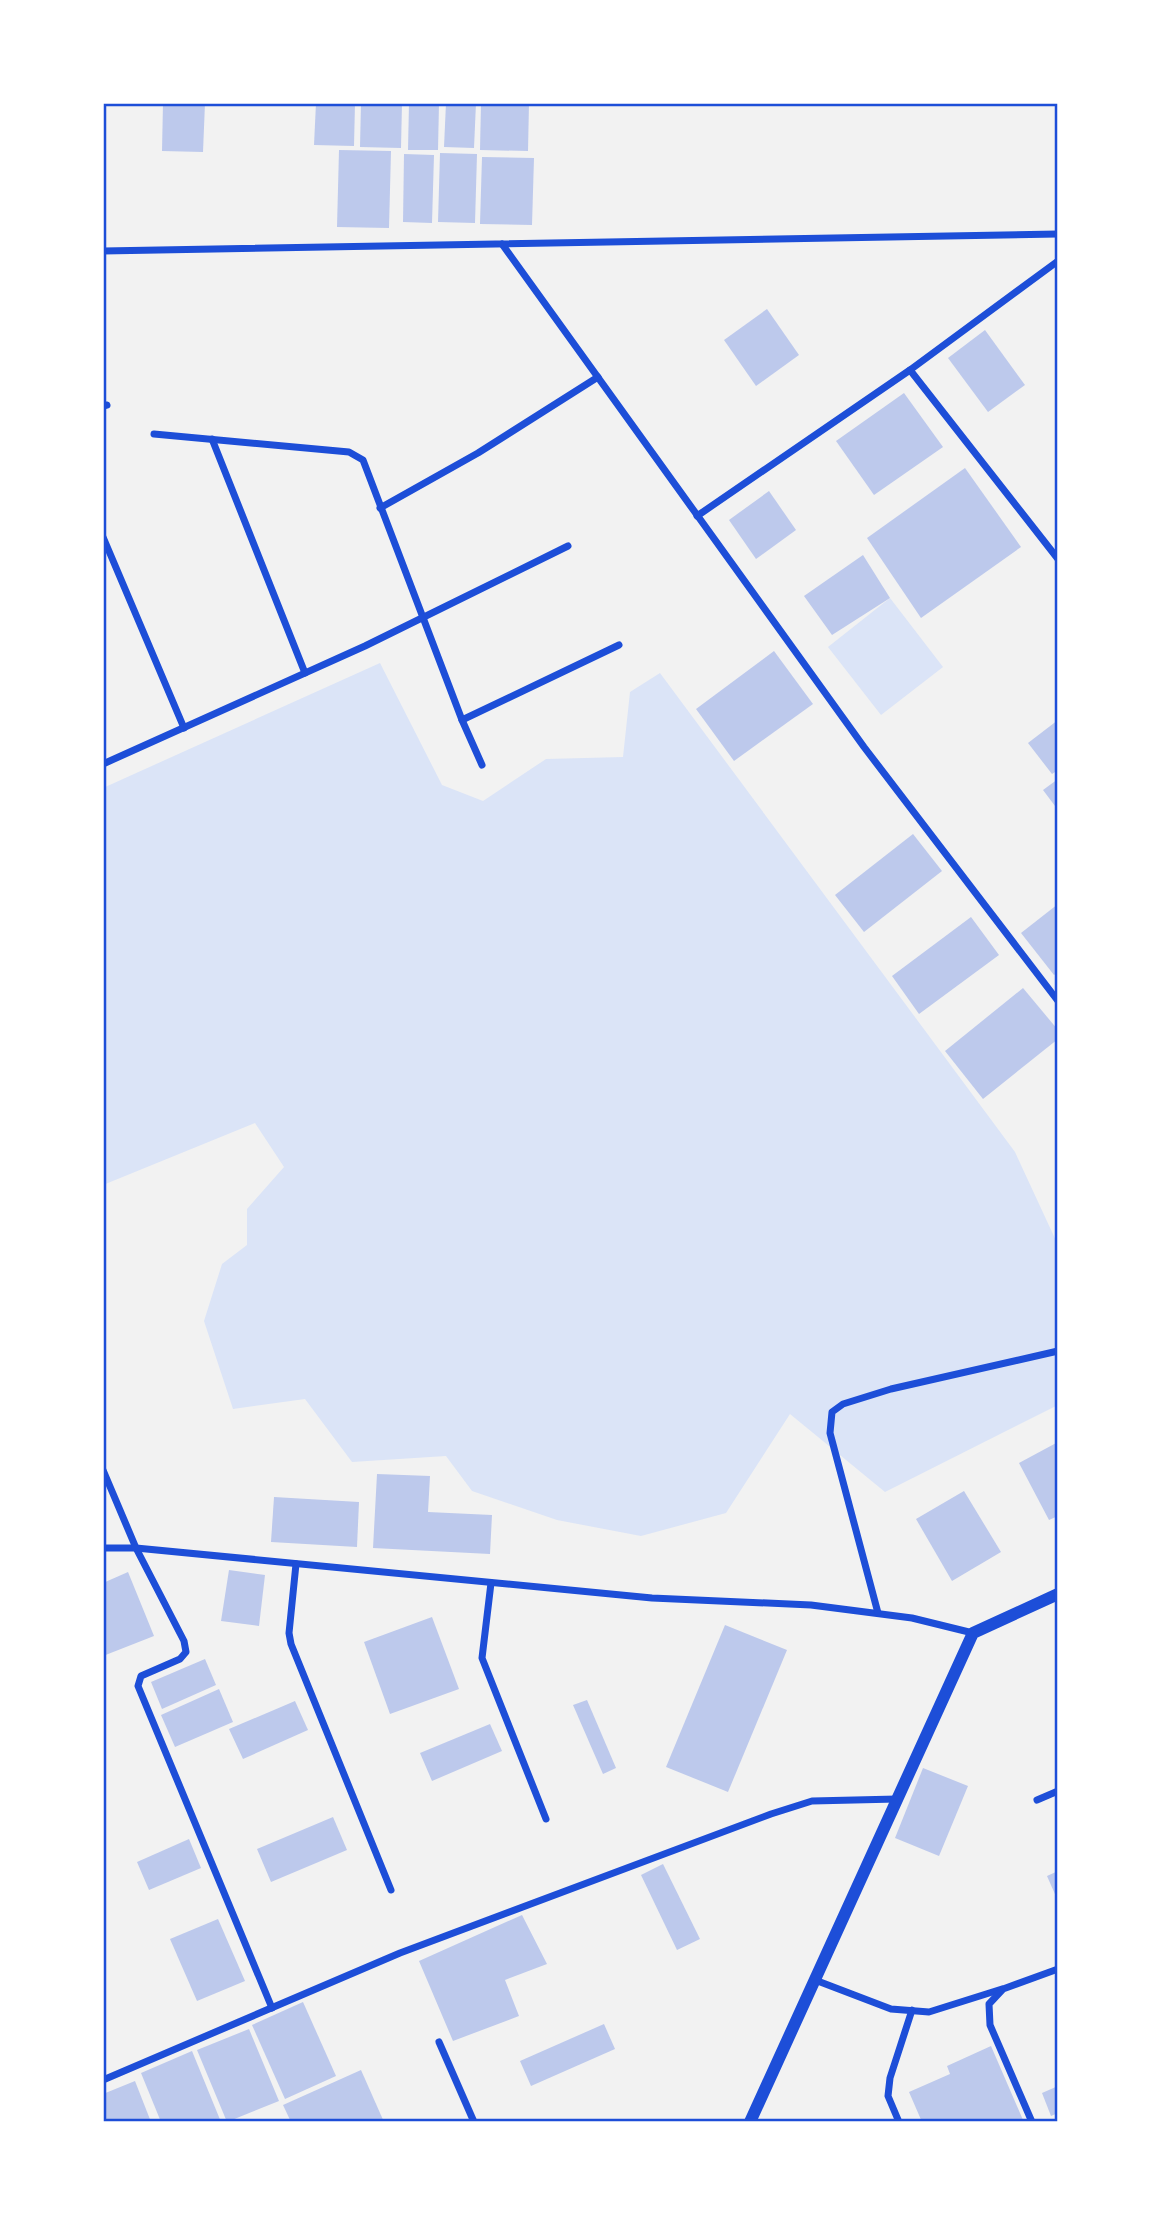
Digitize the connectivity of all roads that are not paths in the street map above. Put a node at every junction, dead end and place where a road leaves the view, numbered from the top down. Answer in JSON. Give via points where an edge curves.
{"nodes":[{"id":1,"x":1058,"y":234,"type":"edge"},
{"id":2,"x":502,"y":244,"type":"junction"},
{"id":3,"x":103,"y":251,"type":"edge"},
{"id":4,"x":1058,"y":261,"type":"edge"},
{"id":5,"x":910,"y":370,"type":"junction"},
{"id":6,"x":598,"y":377,"type":"junction"},
{"id":7,"x":154,"y":434,"type":"dead end"},
{"id":8,"x":212,"y":439,"type":"junction"},
{"id":9,"x":380,"y":508,"type":"junction"},
{"id":10,"x":697,"y":516,"type":"junction"},
{"id":11,"x":103,"y":537,"type":"edge"},
{"id":12,"x":568,"y":546,"type":"dead end"},
{"id":13,"x":1058,"y":559,"type":"edge"},
{"id":14,"x":422,"y":616,"type":"junction"},
{"id":15,"x":619,"y":645,"type":"dead end"},
{"id":16,"x":305,"y":673,"type":"junction"},
{"id":17,"x":462,"y":720,"type":"junction"},
{"id":18,"x":184,"y":728,"type":"junction"},
{"id":19,"x":103,"y":764,"type":"edge"},
{"id":20,"x":482,"y":765,"type":"dead end"},
{"id":21,"x":1058,"y":1001,"type":"edge"},
{"id":22,"x":1058,"y":1351,"type":"edge"},
{"id":23,"x":103,"y":1470,"type":"edge"},
{"id":24,"x":103,"y":1548,"type":"edge"},
{"id":25,"x":136,"y":1548,"type":"junction"},
{"id":26,"x":296,"y":1564,"type":"junction"},
{"id":27,"x":491,"y":1583,"type":"junction"},
{"id":28,"x":1058,"y":1594,"type":"edge"},
{"id":29,"x":878,"y":1613,"type":"junction"},
{"id":30,"x":973,"y":1633,"type":"junction"},
{"id":31,"x":1058,"y":1791,"type":"edge"},
{"id":32,"x":898,"y":1799,"type":"junction"},
{"id":33,"x":1037,"y":1800,"type":"dead end"},
{"id":34,"x":546,"y":1819,"type":"dead end"},
{"id":35,"x":391,"y":1890,"type":"dead end"},
{"id":36,"x":1058,"y":1969,"type":"edge"},
{"id":37,"x":814,"y":1980,"type":"junction"},
{"id":38,"x":1003,"y":1989,"type":"junction"},
{"id":39,"x":272,"y":2008,"type":"junction"},
{"id":40,"x":912,"y":2010,"type":"junction"},
{"id":41,"x":439,"y":2042,"type":"dead end"},
{"id":42,"x":103,"y":2080,"type":"edge"},
{"id":43,"x":474,"y":2122,"type":"edge"},
{"id":44,"x":750,"y":2122,"type":"edge"},
{"id":45,"x":899,"y":2122,"type":"edge"},
{"id":46,"x":1032,"y":2122,"type":"edge"}],
"edges":[{"from":1,"to":2,"type":"street"},
{"from":2,"to":3,"type":"street"},
{"from":2,"to":6,"type":"street"},
{"from":4,"to":5,"type":"street"},
{"from":5,"to":10,"type":"street"},
{"from":5,"to":13,"type":"street"},
{"from":6,"to":9,"type":"street"},
{"from":6,"to":10,"type":"street"},
{"from":7,"to":8,"type":"street"},
{"from":8,"to":9,"type":"street","via":[[349,452],[363,460]]},
{"from":8,"to":16,"type":"street"},
{"from":9,"to":14,"type":"street"},
{"from":10,"to":21,"type":"street","via":[[864,747]]},
{"from":11,"to":18,"type":"street"},
{"from":12,"to":14,"type":"street"},
{"from":14,"to":16,"type":"street"},
{"from":14,"to":17,"type":"street"},
{"from":15,"to":17,"type":"street"},
{"from":16,"to":18,"type":"street"},
{"from":17,"to":20,"type":"street"},
{"from":18,"to":19,"type":"street"},
{"from":22,"to":29,"type":"street","via":[[891,1389],[832,1412],[830,1433]]},
{"from":23,"to":25,"type":"street"},
{"from":24,"to":25,"type":"street"},
{"from":25,"to":26,"type":"street"},
{"from":25,"to":39,"type":"street","via":[[186,1652],[141,1676],[138,1686]]},
{"from":26,"to":27,"type":"street"},
{"from":26,"to":35,"type":"street","via":[[291,1644]]},
{"from":27,"to":29,"type":"street"},
{"from":27,"to":34,"type":"street","via":[[482,1658]]},
{"from":28,"to":30,"type":"street"},
{"from":29,"to":30,"type":"street"},
{"from":30,"to":32,"type":"street"},
{"from":31,"to":33,"type":"street"},
{"from":32,"to":37,"type":"street"},
{"from":32,"to":39,"type":"street","via":[[812,1801],[771,1814],[400,1953]]},
{"from":36,"to":38,"type":"street"},
{"from":37,"to":40,"type":"street","via":[[891,2009]]},
{"from":37,"to":44,"type":"street"},
{"from":38,"to":40,"type":"street","via":[[929,2012]]},
{"from":38,"to":46,"type":"street","via":[[989,2004],[990,2025]]},
{"from":39,"to":42,"type":"street"},
{"from":40,"to":45,"type":"street","via":[[889,2087]]},
{"from":41,"to":43,"type":"street"}]}
